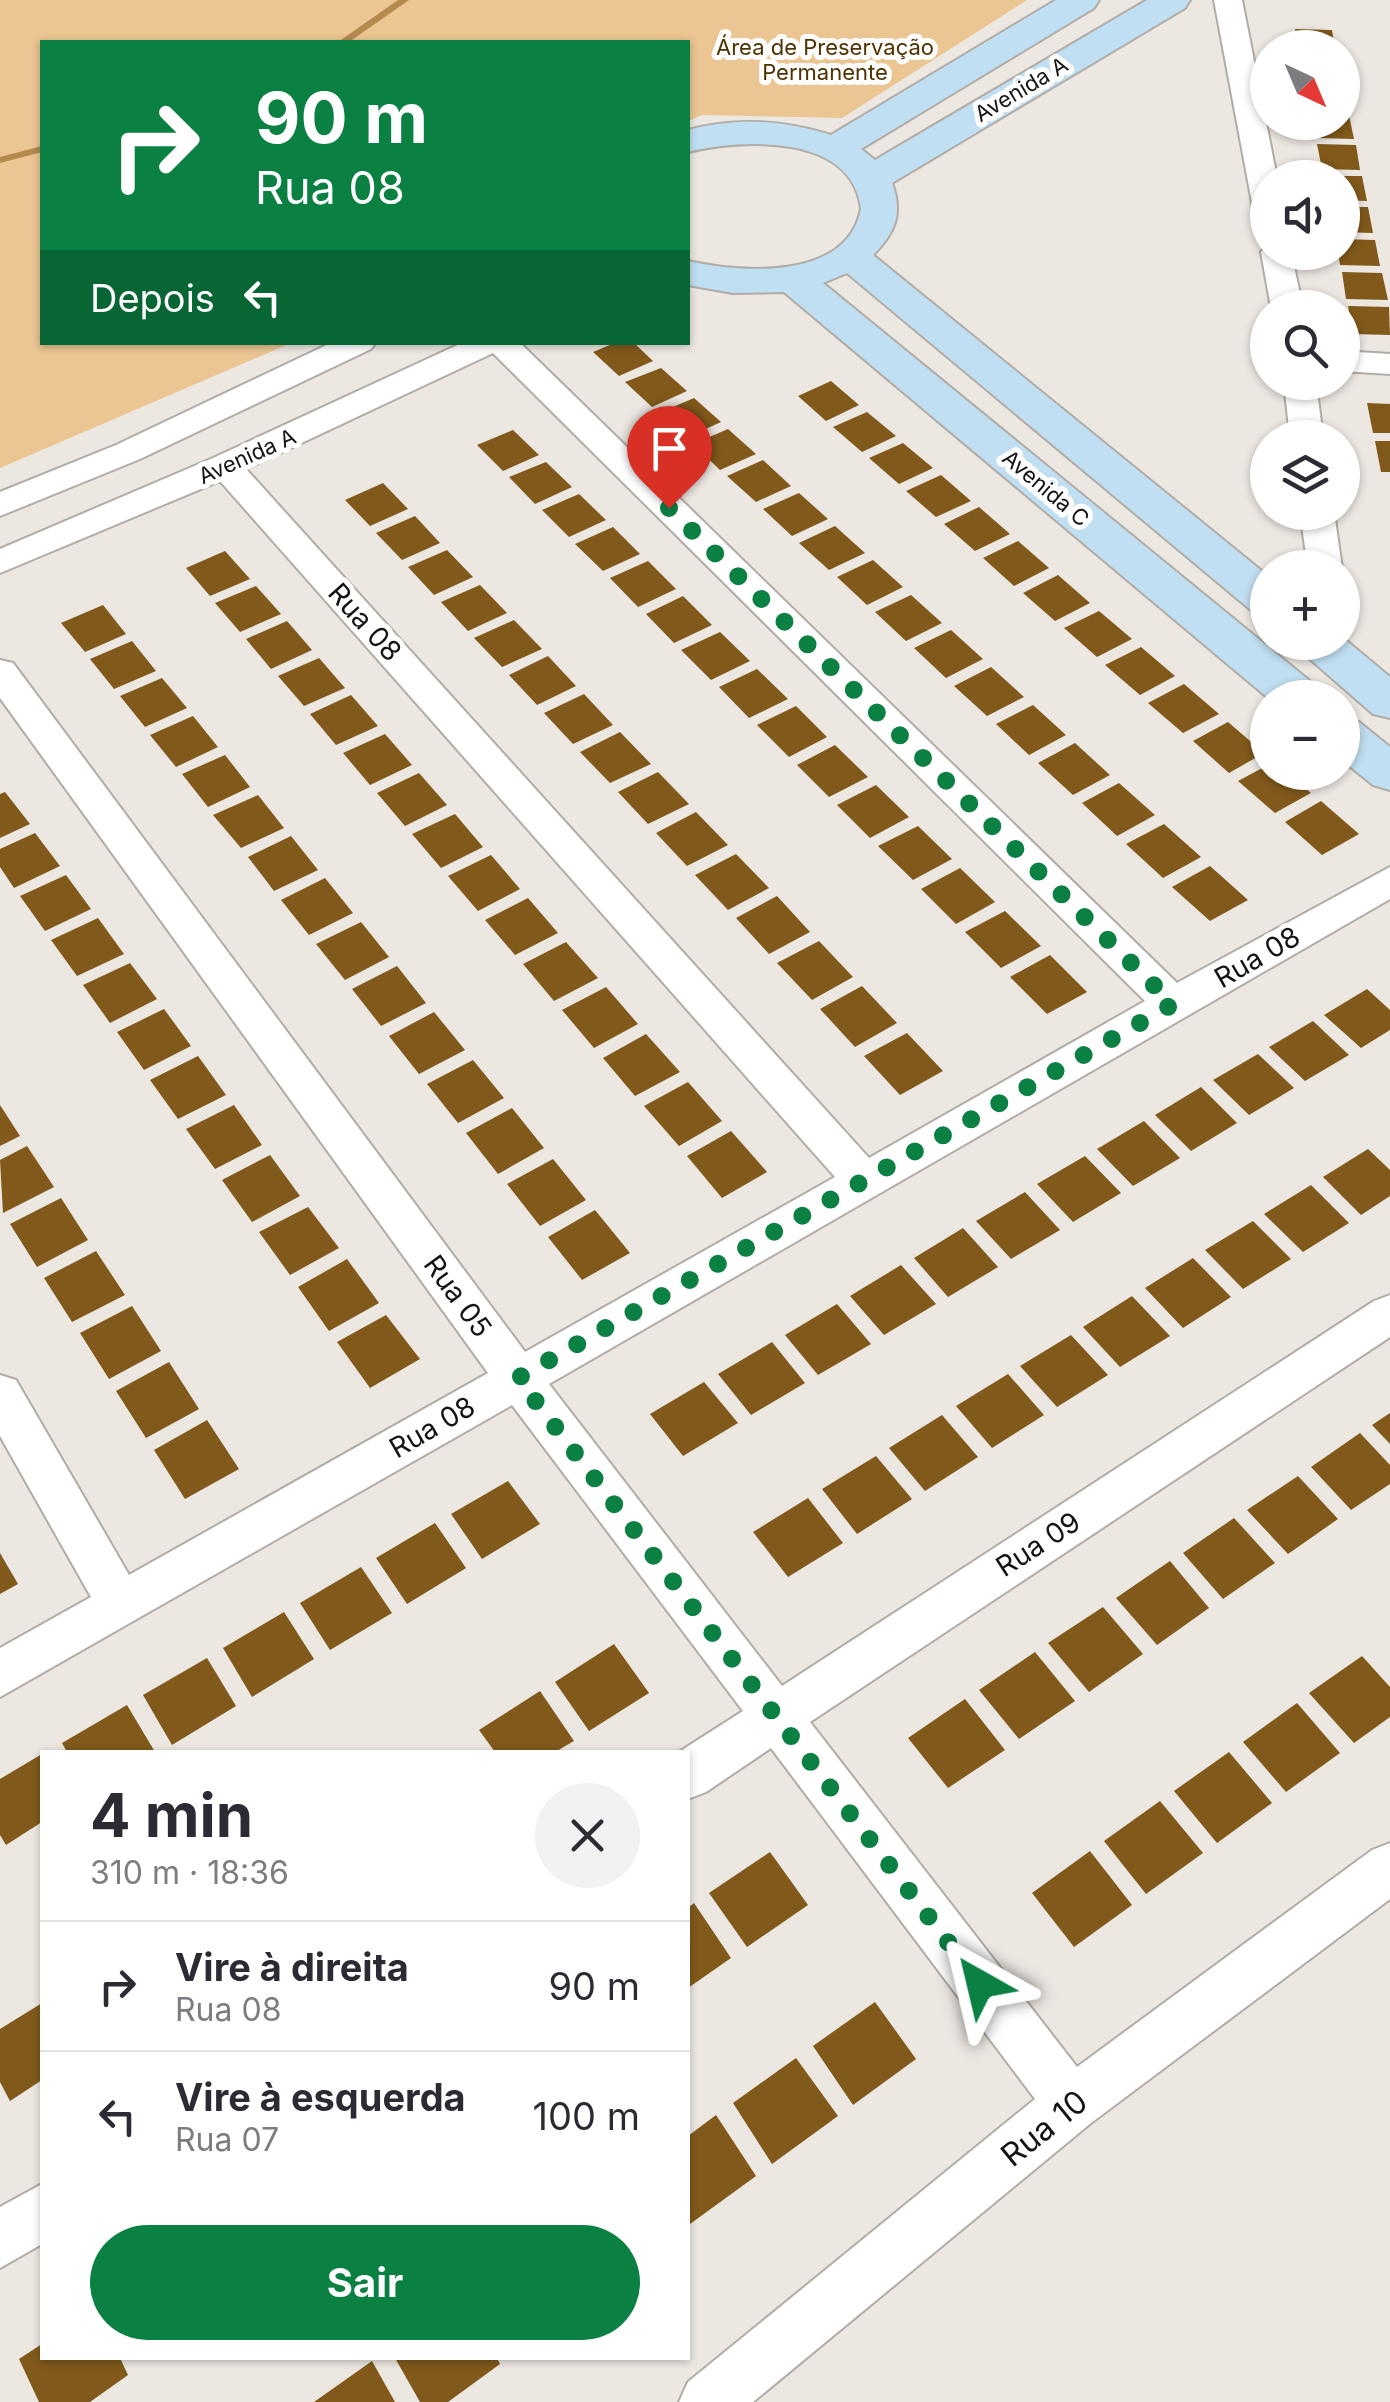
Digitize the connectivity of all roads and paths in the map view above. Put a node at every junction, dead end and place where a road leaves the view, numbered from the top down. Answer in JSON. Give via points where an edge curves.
{"nodes":[{"id":1,"x":1081,"y":0,"type":"edge"},
{"id":2,"x":1172,"y":0,"type":"edge"},
{"id":3,"x":1228,"y":0,"type":"edge"},
{"id":4,"x":690,"y":140,"type":"edge"},
{"id":5,"x":834,"y":149,"type":"junction"},
{"id":6,"x":1259,"y":160,"type":"edge"},
{"id":7,"x":871,"y":179,"type":"junction"},
{"id":8,"x":850,"y":256,"type":"junction"},
{"id":9,"x":690,"y":273,"type":"edge"},
{"id":10,"x":792,"y":278,"type":"junction"},
{"id":11,"x":354,"y":345,"type":"edge"},
{"id":12,"x":485,"y":345,"type":"edge"},
{"id":13,"x":503,"y":345,"type":"edge"},
{"id":14,"x":1360,"y":362,"type":"edge"},
{"id":15,"x":1390,"y":364,"type":"edge"},
{"id":16,"x":225,"y":466,"type":"junction"},
{"id":17,"x":0,"y":505,"type":"edge"},
{"id":18,"x":0,"y":562,"type":"edge"},
{"id":19,"x":1250,"y":585,"type":"edge"},
{"id":20,"x":1343,"y":660,"type":"edge"},
{"id":21,"x":0,"y":672,"type":"edge"},
{"id":22,"x":1276,"y":680,"type":"edge"},
{"id":23,"x":1390,"y":702,"type":"edge"},
{"id":24,"x":1360,"y":749,"type":"edge"},
{"id":25,"x":1390,"y":773,"type":"edge"},
{"id":26,"x":1390,"y":881,"type":"edge"},
{"id":27,"x":1173,"y":1004,"type":"junction"},
{"id":28,"x":864,"y":1181,"type":"junction"},
{"id":29,"x":1390,"y":1314,"type":"edge"},
{"id":30,"x":518,"y":1378,"type":"junction"},
{"id":31,"x":0,"y":1394,"type":"edge"},
{"id":32,"x":121,"y":1605,"type":"junction"},
{"id":33,"x":0,"y":1674,"type":"edge"},
{"id":34,"x":776,"y":1715,"type":"junction"},
{"id":35,"x":690,"y":1774,"type":"edge"},
{"id":36,"x":1390,"y":1868,"type":"edge"},
{"id":37,"x":1072,"y":2104,"type":"junction"},
{"id":38,"x":40,"y":2213,"type":"edge"},
{"id":39,"x":0,"y":2240,"type":"edge"},
{"id":40,"x":708,"y":2402,"type":"edge"}],
"edges":[{"from":1,"to":5,"type":"street","name":"Avenida A"},
{"from":2,"to":7,"type":"street","name":"Avenida A"},
{"from":3,"to":6,"type":"street"},
{"from":4,"to":5,"type":"street","via":[[742,130],[783,133]]},
{"from":5,"to":7,"type":"street"},
{"from":7,"to":8,"type":"street","via":[[881,205],[873,232]]},
{"from":8,"to":10,"type":"street"},
{"from":8,"to":19,"type":"street","name":"Avenida C"},
{"from":9,"to":10,"type":"street","via":[[722,281]]},
{"from":10,"to":22,"type":"street","name":"Avenida C"},
{"from":11,"to":17,"type":"street","name":"Avenida A"},
{"from":12,"to":16,"type":"street","name":"Avenida A"},
{"from":13,"to":27,"type":"street"},
{"from":14,"to":15,"type":"street"},
{"from":16,"to":18,"type":"street","name":"Avenida A"},
{"from":16,"to":28,"type":"street","name":"Rua 08"},
{"from":20,"to":23,"type":"street"},
{"from":21,"to":30,"type":"street","name":"Rua 05"},
{"from":24,"to":25,"type":"street"},
{"from":26,"to":27,"type":"street","name":"Rua 08"},
{"from":27,"to":28,"type":"street","name":"Rua 08"},
{"from":28,"to":30,"type":"street","name":"Rua 08"},
{"from":29,"to":34,"type":"street","name":"Rua 09"},
{"from":30,"to":32,"type":"street","name":"Rua 08"},
{"from":30,"to":34,"type":"street","name":"Rua 05"},
{"from":31,"to":32,"type":"street"},
{"from":32,"to":33,"type":"street","name":"Rua 08"},
{"from":34,"to":35,"type":"street","name":"Rua 09"},
{"from":34,"to":37,"type":"street","name":"Rua 05"},
{"from":36,"to":37,"type":"street","name":"Rua 10"},
{"from":37,"to":40,"type":"street","name":"Rua 10"},
{"from":38,"to":39,"type":"street"}]}
